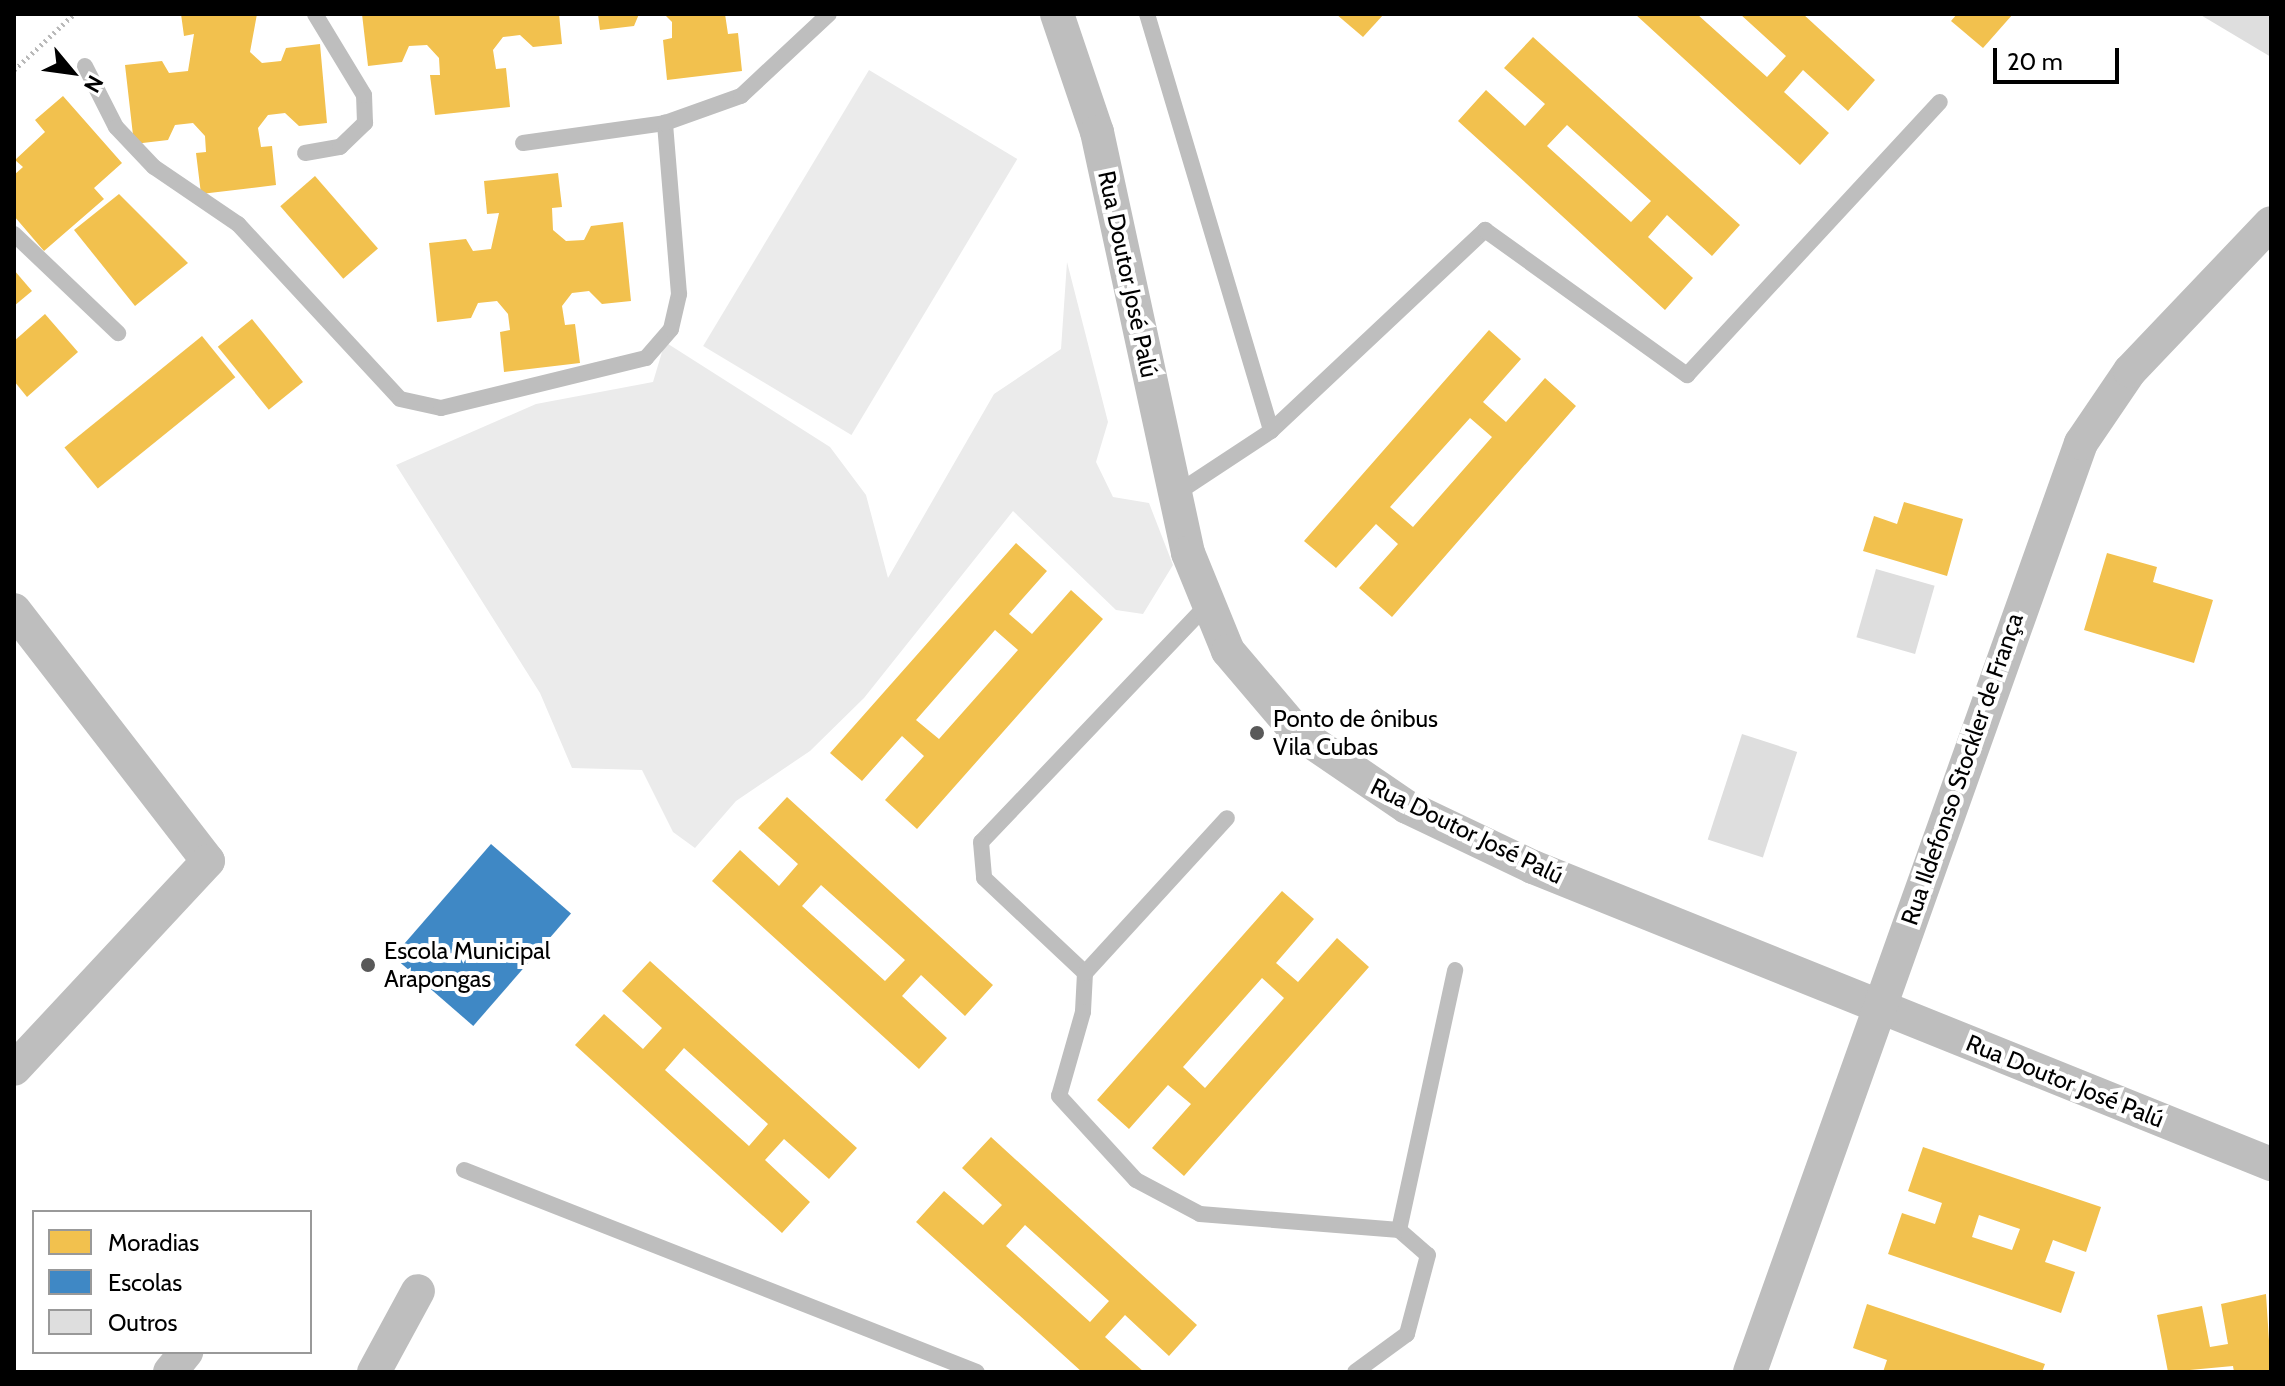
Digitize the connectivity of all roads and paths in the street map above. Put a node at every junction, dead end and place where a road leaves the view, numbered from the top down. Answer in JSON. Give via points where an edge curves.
{"nodes":[{"id":1,"x":74,"y":14,"type":"edge"},
{"id":2,"x":315,"y":14,"type":"edge"},
{"id":3,"x":829,"y":14,"type":"edge"},
{"id":4,"x":1057,"y":14,"type":"edge"},
{"id":5,"x":1147,"y":14,"type":"edge"},
{"id":6,"x":85,"y":66,"type":"dead end"},
{"id":7,"x":14,"y":70,"type":"edge"},
{"id":8,"x":1940,"y":102,"type":"dead end"},
{"id":9,"x":665,"y":123,"type":"junction"},
{"id":10,"x":523,"y":143,"type":"dead end"},
{"id":11,"x":305,"y":153,"type":"dead end"},
{"id":12,"x":2271,"y":223,"type":"edge"},
{"id":13,"x":14,"y":234,"type":"edge"},
{"id":14,"x":118,"y":333,"type":"dead end"},
{"id":15,"x":1271,"y":431,"type":"junction"},
{"id":16,"x":1174,"y":495,"type":"junction"},
{"id":17,"x":1206,"y":606,"type":"junction"},
{"id":18,"x":14,"y":610,"type":"edge"},
{"id":19,"x":1227,"y":818,"type":"dead end"},
{"id":20,"x":1455,"y":970,"type":"dead end"},
{"id":21,"x":1085,"y":973,"type":"junction"},
{"id":22,"x":1878,"y":1006,"type":"junction"},
{"id":23,"x":14,"y":1069,"type":"edge"},
{"id":24,"x":2271,"y":1164,"type":"edge"},
{"id":25,"x":464,"y":1170,"type":"dead end"},
{"id":26,"x":1399,"y":1230,"type":"junction"},
{"id":27,"x":418,"y":1291,"type":"dead end"},
{"id":28,"x":184,"y":1354,"type":"edge"},
{"id":29,"x":170,"y":1372,"type":"edge"},
{"id":30,"x":374,"y":1372,"type":"edge"},
{"id":31,"x":977,"y":1372,"type":"edge"},
{"id":32,"x":1355,"y":1372,"type":"edge"},
{"id":33,"x":1750,"y":1372,"type":"edge"}],
"edges":[{"from":1,"to":7,"type":"path"},
{"from":2,"to":11,"type":"lane","via":[[364,95],[365,123],[340,147]]},
{"from":3,"to":9,"type":"lane","via":[[741,96]]},
{"from":4,"to":16,"type":"street","name":"Rua Doutor José Palú","via":[[1100,145]]},
{"from":5,"to":15,"type":"lane"},
{"from":6,"to":9,"type":"lane","via":[[116,127],[154,167],[238,224],[400,399],[441,408],[646,358],[671,329],[679,294]]},
{"from":8,"to":15,"type":"lane","via":[[1687,375],[1485,230]]},
{"from":9,"to":10,"type":"lane"},
{"from":12,"to":22,"type":"street","name":"Rua Ildefonso Stockler de França","via":[[2130,371],[2081,443]]},
{"from":13,"to":14,"type":"lane"},
{"from":15,"to":16,"type":"lane"},
{"from":16,"to":17,"type":"street","name":"Rua Doutor José Palú"},
{"from":17,"to":21,"type":"lane","via":[[981,842],[984,878]]},
{"from":17,"to":22,"type":"street","name":"Rua Doutor José Palú","via":[[1261,697],[1347,771],[1533,867]]},
{"from":18,"to":23,"type":"street","via":[[208,861]]},
{"from":19,"to":21,"type":"lane"},
{"from":20,"to":26,"type":"lane"},
{"from":21,"to":26,"type":"lane","via":[[1059,1096],[1136,1180],[1200,1214]]},
{"from":22,"to":24,"type":"street","name":"Rua Doutor José Palú"},
{"from":22,"to":33,"type":"street","name":"Rua Ildefonso Stockler de França"},
{"from":25,"to":31,"type":"lane"},
{"from":26,"to":32,"type":"lane","via":[[1428,1255],[1407,1334]]},
{"from":27,"to":30,"type":"street"},
{"from":28,"to":29,"type":"street"}]}
